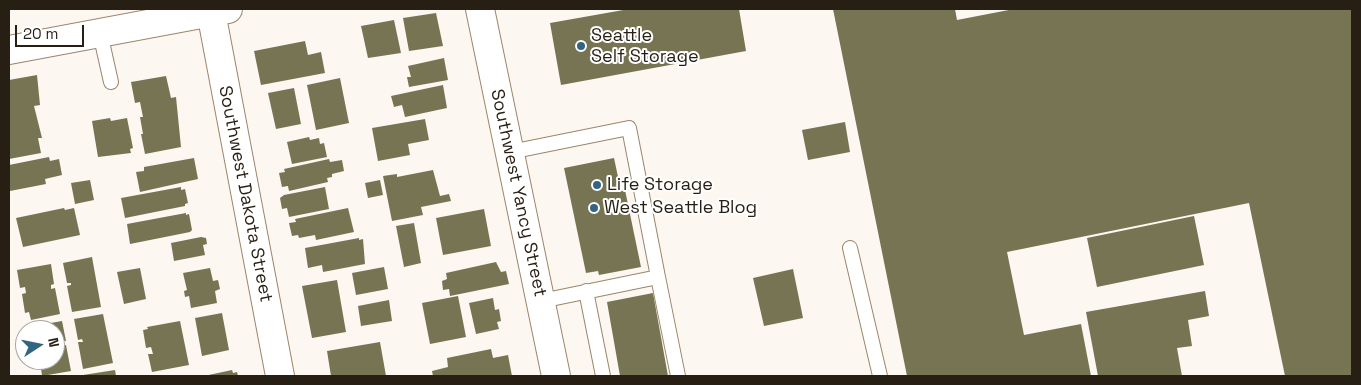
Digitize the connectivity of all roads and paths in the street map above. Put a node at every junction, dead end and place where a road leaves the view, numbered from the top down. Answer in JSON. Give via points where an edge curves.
{"nodes":[{"id":1,"x":480,"y":9,"type":"edge"},
{"id":2,"x":219,"y":10,"type":"edge"},
{"id":3,"x":100,"y":33,"type":"junction"},
{"id":4,"x":9,"y":50,"type":"edge"},
{"id":5,"x":111,"y":82,"type":"dead end"},
{"id":6,"x":510,"y":152,"type":"junction"},
{"id":7,"x":850,"y":248,"type":"dead end"},
{"id":8,"x":658,"y":277,"type":"junction"},
{"id":9,"x":586,"y":292,"type":"junction"},
{"id":10,"x":540,"y":301,"type":"junction"},
{"id":11,"x":280,"y":376,"type":"edge"},
{"id":12,"x":556,"y":376,"type":"edge"},
{"id":13,"x":603,"y":376,"type":"edge"},
{"id":14,"x":678,"y":376,"type":"edge"},
{"id":15,"x":880,"y":376,"type":"edge"}],
"edges":[{"from":1,"to":6,"type":"street","name":"Southwest Yancy Street"},
{"from":2,"to":3,"type":"street"},
{"from":2,"to":11,"type":"street","name":"Southwest Dakota Street"},
{"from":3,"to":4,"type":"street"},
{"from":3,"to":5,"type":"lane"},
{"from":6,"to":8,"type":"lane","via":[[630,128]]},
{"from":6,"to":10,"type":"street","name":"Southwest Yancy Street"},
{"from":7,"to":15,"type":"lane"},
{"from":8,"to":9,"type":"lane"},
{"from":8,"to":14,"type":"lane"},
{"from":9,"to":10,"type":"lane"},
{"from":9,"to":13,"type":"lane"},
{"from":10,"to":12,"type":"street","name":"Southwest Yancy Street"}]}
